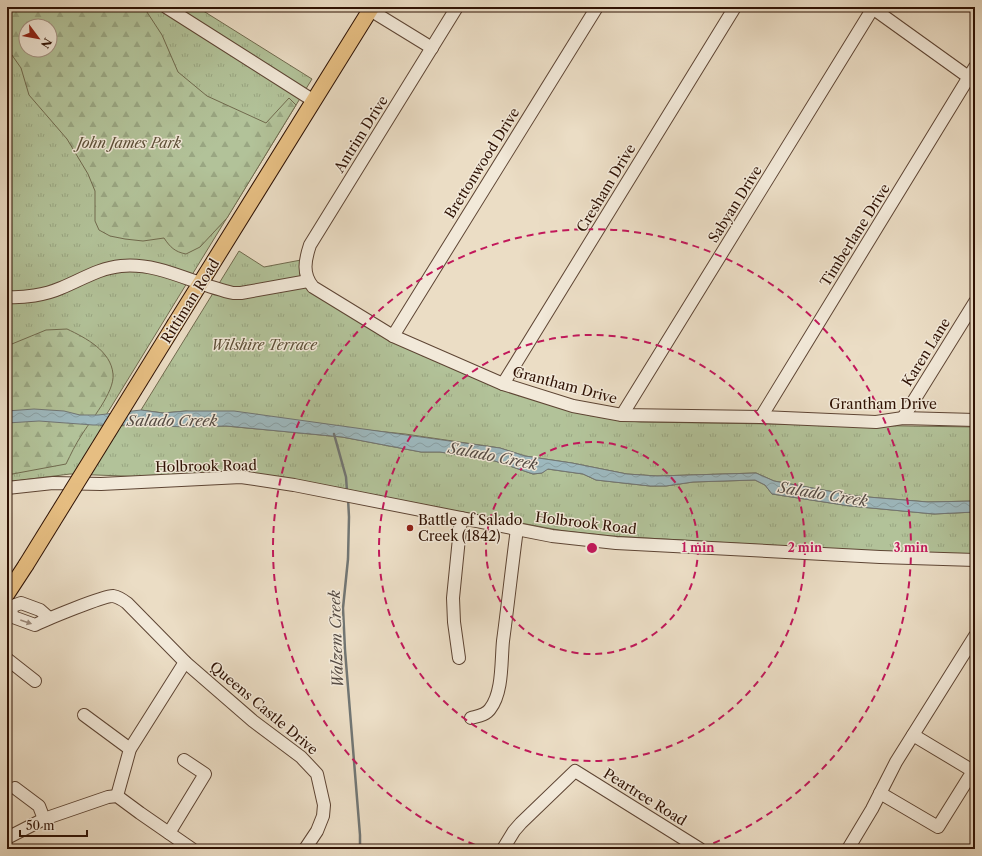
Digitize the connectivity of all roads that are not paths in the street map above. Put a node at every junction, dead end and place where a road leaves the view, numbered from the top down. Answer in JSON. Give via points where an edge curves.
{"nodes":[{"id":1,"x":166,"y":7,"type":"edge"},
{"id":2,"x":457,"y":7,"type":"edge"},
{"id":3,"x":596,"y":7,"type":"edge"},
{"id":4,"x":735,"y":7,"type":"edge"},
{"id":5,"x":872,"y":8,"type":"edge"},
{"id":6,"x":371,"y":9,"type":"edge"},
{"id":7,"x":432,"y":48,"type":"junction"},
{"id":8,"x":975,"y":67,"type":"edge"},
{"id":9,"x":972,"y":80,"type":"edge"},
{"id":10,"x":314,"y":101,"type":"junction"},
{"id":11,"x":308,"y":280,"type":"junction"},
{"id":12,"x":201,"y":283,"type":"junction"},
{"id":13,"x":7,"y":298,"type":"edge"},
{"id":14,"x":975,"y":302,"type":"edge"},
{"id":15,"x":393,"y":336,"type":"junction"},
{"id":16,"x":503,"y":384,"type":"junction"},
{"id":17,"x":622,"y":415,"type":"junction"},
{"id":18,"x":761,"y":417,"type":"junction"},
{"id":19,"x":903,"y":418,"type":"junction"},
{"id":20,"x":975,"y":420,"type":"edge"},
{"id":21,"x":7,"y":488,"type":"edge"},
{"id":22,"x":461,"y":518,"type":"junction"},
{"id":23,"x":516,"y":529,"type":"junction"},
{"id":24,"x":975,"y":560,"type":"edge"},
{"id":25,"x":8,"y":602,"type":"edge"},
{"id":26,"x":975,"y":636,"type":"edge"},
{"id":27,"x":459,"y":658,"type":"dead end"},
{"id":28,"x":7,"y":659,"type":"edge"},
{"id":29,"x":185,"y":662,"type":"junction"},
{"id":30,"x":34,"y":681,"type":"dead end"},
{"id":31,"x":84,"y":715,"type":"dead end"},
{"id":32,"x":471,"y":718,"type":"dead end"},
{"id":33,"x":914,"y":735,"type":"junction"},
{"id":34,"x":130,"y":749,"type":"junction"},
{"id":35,"x":184,"y":760,"type":"dead end"},
{"id":36,"x":18,"y":790,"type":"dead end"},
{"id":37,"x":880,"y":793,"type":"junction"},
{"id":38,"x":117,"y":796,"type":"junction"},
{"id":39,"x":44,"y":819,"type":"junction"},
{"id":40,"x":169,"y":833,"type":"junction"},
{"id":41,"x":7,"y":838,"type":"edge"},
{"id":42,"x":192,"y":849,"type":"edge"},
{"id":43,"x":305,"y":849,"type":"edge"},
{"id":44,"x":503,"y":849,"type":"edge"},
{"id":45,"x":700,"y":849,"type":"edge"},
{"id":46,"x":848,"y":849,"type":"edge"}],
"edges":[{"from":1,"to":10,"type":"street"},
{"from":2,"to":7,"type":"street","name":"Antrim Drive"},
{"from":3,"to":15,"type":"street","name":"Brettonwood Drive"},
{"from":4,"to":16,"type":"street","name":"Cresham Drive"},
{"from":5,"to":9,"type":"street"},
{"from":5,"to":17,"type":"street","name":"Sabyan Drive"},
{"from":6,"to":7,"type":"street"},
{"from":6,"to":10,"type":"main road","name":"Rittiman Road"},
{"from":7,"to":11,"type":"street","name":"Antrim Drive","via":[[310,245],[305,265]]},
{"from":8,"to":9,"type":"street","name":"Timberlane Drive"},
{"from":9,"to":18,"type":"street","name":"Timberlane Drive"},
{"from":10,"to":12,"type":"main road","name":"Rittiman Road"},
{"from":11,"to":12,"type":"street","via":[[241,293]]},
{"from":11,"to":15,"type":"street","name":"Grantham Drive","via":[[313,287]]},
{"from":12,"to":13,"type":"street","via":[[154,267],[125,266],[103,269],[59,289],[32,296]]},
{"from":12,"to":25,"type":"main road","name":"Rittiman Road","bridge":true,"via":[[26,565]]},
{"from":14,"to":19,"type":"street","name":"Karen Lane"},
{"from":15,"to":16,"type":"street","name":"Grantham Drive"},
{"from":16,"to":17,"type":"street","name":"Grantham Drive","via":[[573,406]]},
{"from":17,"to":18,"type":"street","name":"Grantham Drive"},
{"from":18,"to":19,"type":"street","name":"Grantham Drive","via":[[876,422]]},
{"from":19,"to":20,"type":"street","name":"Grantham Drive"},
{"from":21,"to":22,"type":"street","name":"Holbrook Road","via":[[53,483],[102,484],[241,477],[319,489]]},
{"from":22,"to":23,"type":"street","name":"Holbrook Road"},
{"from":22,"to":27,"type":"street","via":[[453,598]]},
{"from":23,"to":24,"type":"street","name":"Holbrook Road","via":[[616,543]]},
{"from":23,"to":32,"type":"street","via":[[502,647],[502,672],[496,698],[490,710]]},
{"from":25,"to":29,"type":"street","name":"Queens Castle Drive","via":[[13,617],[35,625],[111,596],[127,603]]},
{"from":26,"to":33,"type":"street"},
{"from":28,"to":30,"type":"street"},
{"from":29,"to":34,"type":"street"},
{"from":29,"to":43,"type":"street","name":"Queens Castle Drive","via":[[253,721],[301,757],[317,774],[324,805],[323,816]]},
{"from":31,"to":34,"type":"street"},
{"from":33,"to":37,"type":"street"},
{"from":33,"to":37,"type":"street","via":[[973,771],[938,827]]},
{"from":34,"to":38,"type":"street"},
{"from":35,"to":40,"type":"street","via":[[205,774]]},
{"from":36,"to":39,"type":"street","via":[[39,806]]},
{"from":37,"to":46,"type":"street"},
{"from":38,"to":39,"type":"street"},
{"from":38,"to":40,"type":"street"},
{"from":39,"to":41,"type":"street"},
{"from":40,"to":42,"type":"street"},
{"from":44,"to":45,"type":"street","name":"Peartree Road","via":[[521,823],[575,771]]}]}
